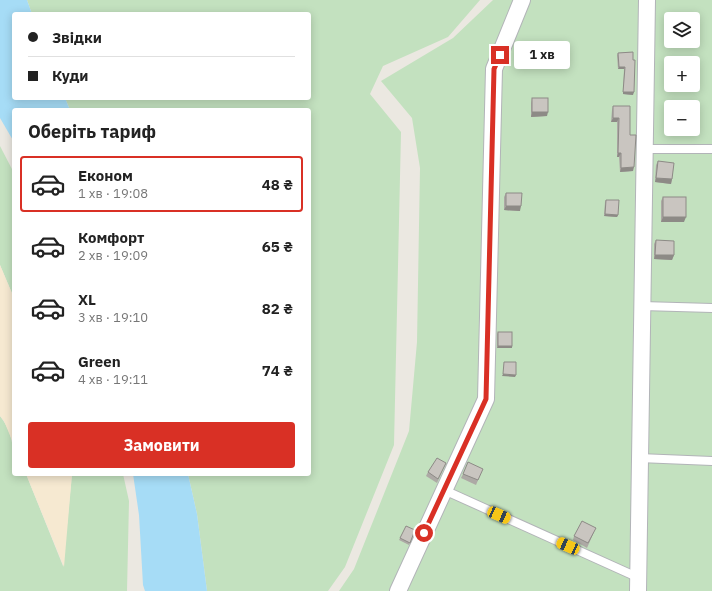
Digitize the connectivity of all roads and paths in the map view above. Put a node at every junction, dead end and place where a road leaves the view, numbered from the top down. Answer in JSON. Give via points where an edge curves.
{"nodes":[{"id":1,"x":522,"y":0,"type":"edge"},
{"id":2,"x":648,"y":0,"type":"edge"},
{"id":3,"x":645,"y":149,"type":"junction"},
{"id":4,"x":712,"y":149,"type":"edge"},
{"id":5,"x":642,"y":306,"type":"junction"},
{"id":6,"x":712,"y":308,"type":"edge"},
{"id":7,"x":639,"y":458,"type":"junction"},
{"id":8,"x":712,"y":461,"type":"edge"},
{"id":9,"x":444,"y":490,"type":"junction"},
{"id":10,"x":637,"y":584,"type":"edge"},
{"id":11,"x":398,"y":591,"type":"edge"}],
"edges":[{"from":1,"to":9,"type":"street","via":[[494,69],[486,399]]},
{"from":2,"to":3,"type":"street"},
{"from":3,"to":4,"type":"lane"},
{"from":3,"to":5,"type":"street"},
{"from":5,"to":6,"type":"lane"},
{"from":5,"to":7,"type":"street"},
{"from":7,"to":8,"type":"lane"},
{"from":7,"to":10,"type":"street"},
{"from":9,"to":10,"type":"lane"},
{"from":9,"to":11,"type":"street"}]}
